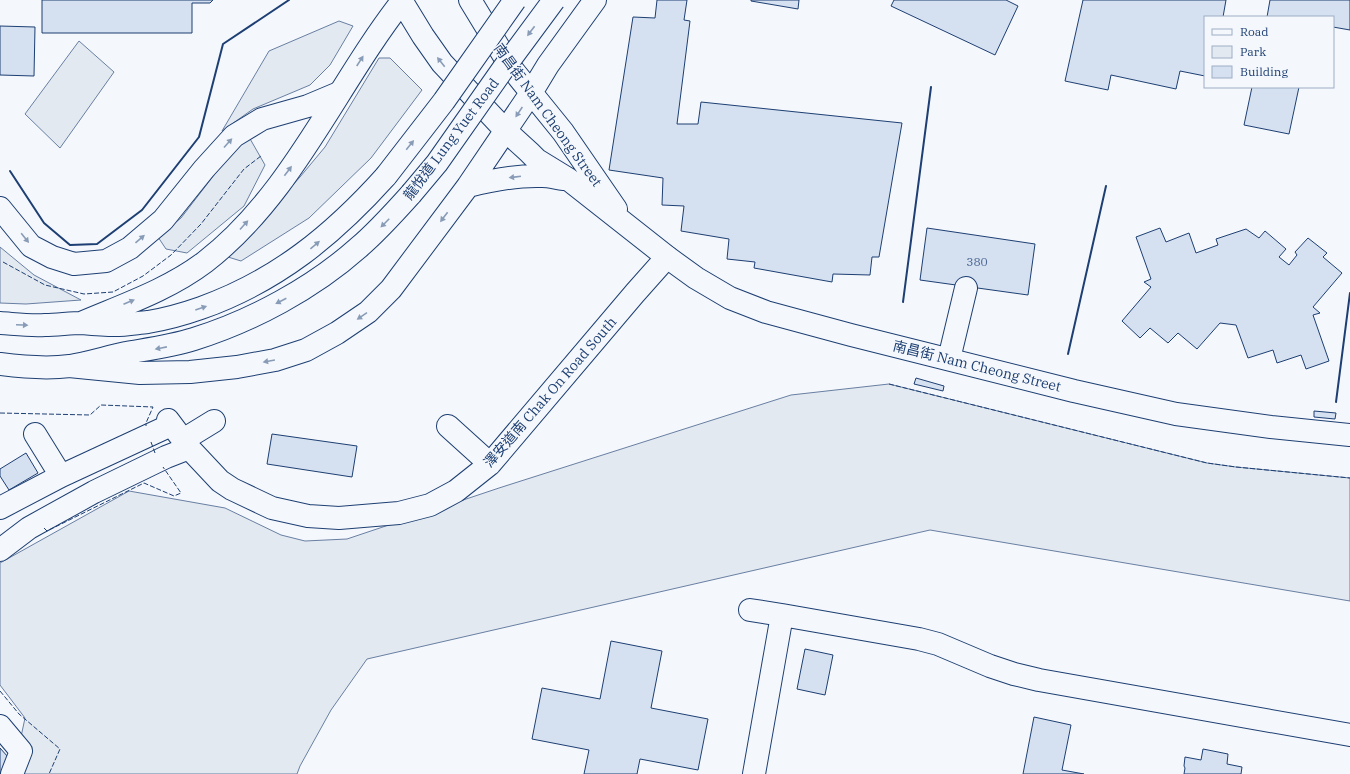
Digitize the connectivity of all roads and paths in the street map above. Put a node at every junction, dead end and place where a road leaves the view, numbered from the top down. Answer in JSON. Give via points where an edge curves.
{"nodes":[{"id":1,"x":402,"y":0,"type":"edge"},
{"id":2,"x":470,"y":0,"type":"edge"},
{"id":3,"x":515,"y":0,"type":"edge"},
{"id":4,"x":554,"y":0,"type":"edge"},
{"id":5,"x":595,"y":0,"type":"edge"},
{"id":6,"x":339,"y":94,"type":"junction"},
{"id":7,"x":532,"y":94,"type":"junction"},
{"id":8,"x":506,"y":131,"type":"junction"},
{"id":9,"x":568,"y":180,"type":"junction"},
{"id":10,"x":468,"y":186,"type":"junction"},
{"id":11,"x":0,"y":208,"type":"edge"},
{"id":12,"x":630,"y":228,"type":"junction"},
{"id":13,"x":667,"y":257,"type":"junction"},
{"id":14,"x":966,"y":288,"type":"dead end"},
{"id":15,"x":0,"y":323,"type":"edge"},
{"id":16,"x":80,"y":323,"type":"junction"},
{"id":17,"x":949,"y":359,"type":"junction"},
{"id":18,"x":0,"y":364,"type":"edge"},
{"id":19,"x":69,"y":366,"type":"junction"},
{"id":20,"x":214,"y":421,"type":"dead end"},
{"id":21,"x":448,"y":426,"type":"dead end"},
{"id":22,"x":178,"y":433,"type":"junction"},
{"id":23,"x":35,"y":434,"type":"dead end"},
{"id":24,"x":1350,"y":435,"type":"edge"},
{"id":25,"x":490,"y":464,"type":"junction"},
{"id":26,"x":62,"y":476,"type":"junction"},
{"id":27,"x":0,"y":508,"type":"edge"},
{"id":28,"x":0,"y":550,"type":"edge"},
{"id":29,"x":750,"y":610,"type":"dead end"},
{"id":30,"x":782,"y":615,"type":"junction"},
{"id":31,"x":0,"y":726,"type":"edge"},
{"id":32,"x":1350,"y":735,"type":"edge"},
{"id":33,"x":12,"y":774,"type":"edge"},
{"id":34,"x":754,"y":774,"type":"edge"}],
"edges":[{"from":6,"to":1,"type":"main road","name":"龍悅道 Lung Yuet Road","one_way":true},
{"from":8,"to":1,"type":"main road","name":"南昌街 Nam Cheong Street","one_way":true,"via":[[442,63]]},
{"from":2,"to":7,"type":"main road","name":"南昌街 Nam Cheong Street","via":[[512,69]]},
{"from":16,"to":3,"type":"main road","name":"龍悅道 Lung Yuet Road","one_way":true,"bridge":true,"via":[[116,325],[149,322],[183,314],[245,290],[305,253],[335,228],[386,176],[444,101]]},
{"from":4,"to":19,"type":"main road","name":"龍悅道 Lung Yuet Road","one_way":true,"bridge":true,"via":[[412,194],[386,223],[328,272],[249,317],[195,339],[163,348]]},
{"from":5,"to":7,"type":"main road","name":"龍悅道 Lung Yuet Road","via":[[548,65]]},
{"from":11,"to":6,"type":"main road","one_way":true,"via":[[31,246],[52,257],[74,264],[106,261],[130,248],[163,220],[234,136],[262,119]]},
{"from":16,"to":6,"type":"main road","name":"龍悅道 Lung Yuet Road","one_way":true,"via":[[182,277],[223,247],[249,220],[288,171]]},
{"from":7,"to":8,"type":"main road","name":"龍悅道 Lung Yuet Road","one_way":true},
{"from":7,"to":12,"type":"main road","name":"南昌街 Nam Cheong Street","via":[[563,132]]},
{"from":8,"to":9,"type":"main road","name":"南昌街 Nam Cheong Street","via":[[538,160]]},
{"from":8,"to":10,"type":"main road","name":"龍悅道 Lung Yuet Road"},
{"from":9,"to":10,"type":"main road","one_way":true,"via":[[528,176]]},
{"from":9,"to":12,"type":"main road","name":"南昌街 Nam Cheong Street"},
{"from":10,"to":19,"type":"main road","name":"龍悅道 Lung Yuet Road","one_way":true,"via":[[390,289],[368,312],[306,350],[275,360],[190,372],[140,373]]},
{"from":12,"to":13,"type":"main road","name":"南昌街 Nam Cheong Street"},
{"from":13,"to":17,"type":"main road","name":"南昌街 Nam Cheong Street","via":[[730,298],[766,312]]},
{"from":13,"to":25,"type":"main road","name":"澤安道南 Chak On Road South"},
{"from":14,"to":17,"type":"main road"},
{"from":15,"to":16,"type":"main road","name":"龍悅道 Lung Yuet Road","one_way":true},
{"from":17,"to":24,"type":"main road","name":"南昌街 Nam Cheong Street","via":[[1176,414],[1271,428]]},
{"from":18,"to":19,"type":"main road","name":"龍悅道 Lung Yuet Road"},
{"from":20,"to":22,"type":"main road"},
{"from":21,"to":25,"type":"main road"},
{"from":22,"to":25,"type":"main road","name":"澤安道南 Chak On Road South","via":[[220,481],[232,489],[272,508],[308,516],[339,518],[399,513],[430,506],[456,491]]},
{"from":22,"to":26,"type":"main road","via":[[149,434]]},
{"from":22,"to":28,"type":"main road","via":[[166,457],[94,492],[29,528]]},
{"from":23,"to":26,"type":"main road"},
{"from":26,"to":27,"type":"main road"},
{"from":29,"to":30,"type":"main road"},
{"from":30,"to":32,"type":"main road","via":[[938,644],[990,666],[1039,680]]},
{"from":30,"to":34,"type":"main road"},
{"from":31,"to":33,"type":"main road","via":[[21,752]]}]}
